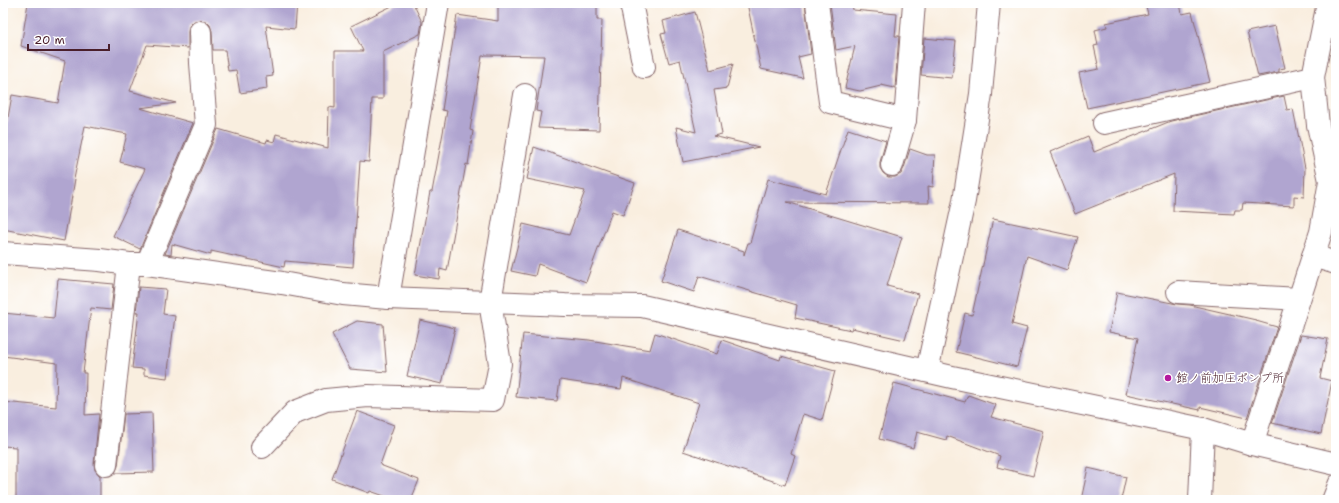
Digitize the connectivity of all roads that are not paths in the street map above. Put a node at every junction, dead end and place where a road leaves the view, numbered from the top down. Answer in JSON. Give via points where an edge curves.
{"nodes":[{"id":1,"x":438,"y":3,"type":"edge"},
{"id":2,"x":631,"y":3,"type":"edge"},
{"id":3,"x":817,"y":3,"type":"edge"},
{"id":4,"x":914,"y":3,"type":"edge"},
{"id":5,"x":989,"y":3,"type":"edge"},
{"id":6,"x":1328,"y":3,"type":"edge"},
{"id":7,"x":200,"y":32,"type":"dead end"},
{"id":8,"x":644,"y":67,"type":"dead end"},
{"id":9,"x":1313,"y":77,"type":"junction"},
{"id":10,"x":525,"y":95,"type":"dead end"},
{"id":11,"x":905,"y":120,"type":"junction"},
{"id":12,"x":1104,"y":123,"type":"dead end"},
{"id":13,"x":892,"y":165,"type":"dead end"},
{"id":14,"x":1333,"y":181,"type":"edge"},
{"id":15,"x":3,"y":253,"type":"edge"},
{"id":16,"x":1313,"y":256,"type":"junction"},
{"id":17,"x":1336,"y":263,"type":"edge"},
{"id":18,"x":138,"y":264,"type":"junction"},
{"id":19,"x":1178,"y":292,"type":"dead end"},
{"id":20,"x":388,"y":298,"type":"junction"},
{"id":21,"x":1299,"y":299,"type":"junction"},
{"id":22,"x":490,"y":302,"type":"junction"},
{"id":23,"x":927,"y":371,"type":"junction"},
{"id":24,"x":1203,"y":429,"type":"junction"},
{"id":25,"x":1252,"y":444,"type":"junction"},
{"id":26,"x":262,"y":447,"type":"dead end"},
{"id":27,"x":1336,"y":464,"type":"edge"},
{"id":28,"x":106,"y":465,"type":"dead end"},
{"id":29,"x":1336,"y":482,"type":"edge"},
{"id":30,"x":1200,"y":500,"type":"edge"},
{"id":31,"x":1329,"y":500,"type":"edge"}],
"edges":[{"from":1,"to":20,"type":"street"},
{"from":2,"to":8,"type":"street"},
{"from":3,"to":11,"type":"street","via":[[830,102]]},
{"from":4,"to":11,"type":"street"},
{"from":5,"to":23,"type":"street","via":[[981,94],[964,201]]},
{"from":6,"to":9,"type":"street"},
{"from":7,"to":18,"type":"street","via":[[206,125]]},
{"from":9,"to":12,"type":"street"},
{"from":9,"to":14,"type":"street","via":[[1318,125]]},
{"from":10,"to":22,"type":"street"},
{"from":11,"to":13,"type":"street"},
{"from":14,"to":16,"type":"street"},
{"from":15,"to":18,"type":"street"},
{"from":16,"to":17,"type":"street"},
{"from":16,"to":21,"type":"street"},
{"from":18,"to":20,"type":"street","via":[[282,283],[343,294]]},
{"from":18,"to":28,"type":"street"},
{"from":19,"to":21,"type":"street"},
{"from":20,"to":22,"type":"street"},
{"from":21,"to":25,"type":"street"},
{"from":22,"to":23,"type":"street","via":[[642,306]]},
{"from":22,"to":26,"type":"street","via":[[500,364],[493,400],[368,396],[326,400],[295,412]]},
{"from":23,"to":24,"type":"street"},
{"from":24,"to":25,"type":"street"},
{"from":24,"to":30,"type":"street"},
{"from":25,"to":27,"type":"street"},
{"from":29,"to":31,"type":"lane"}]}
